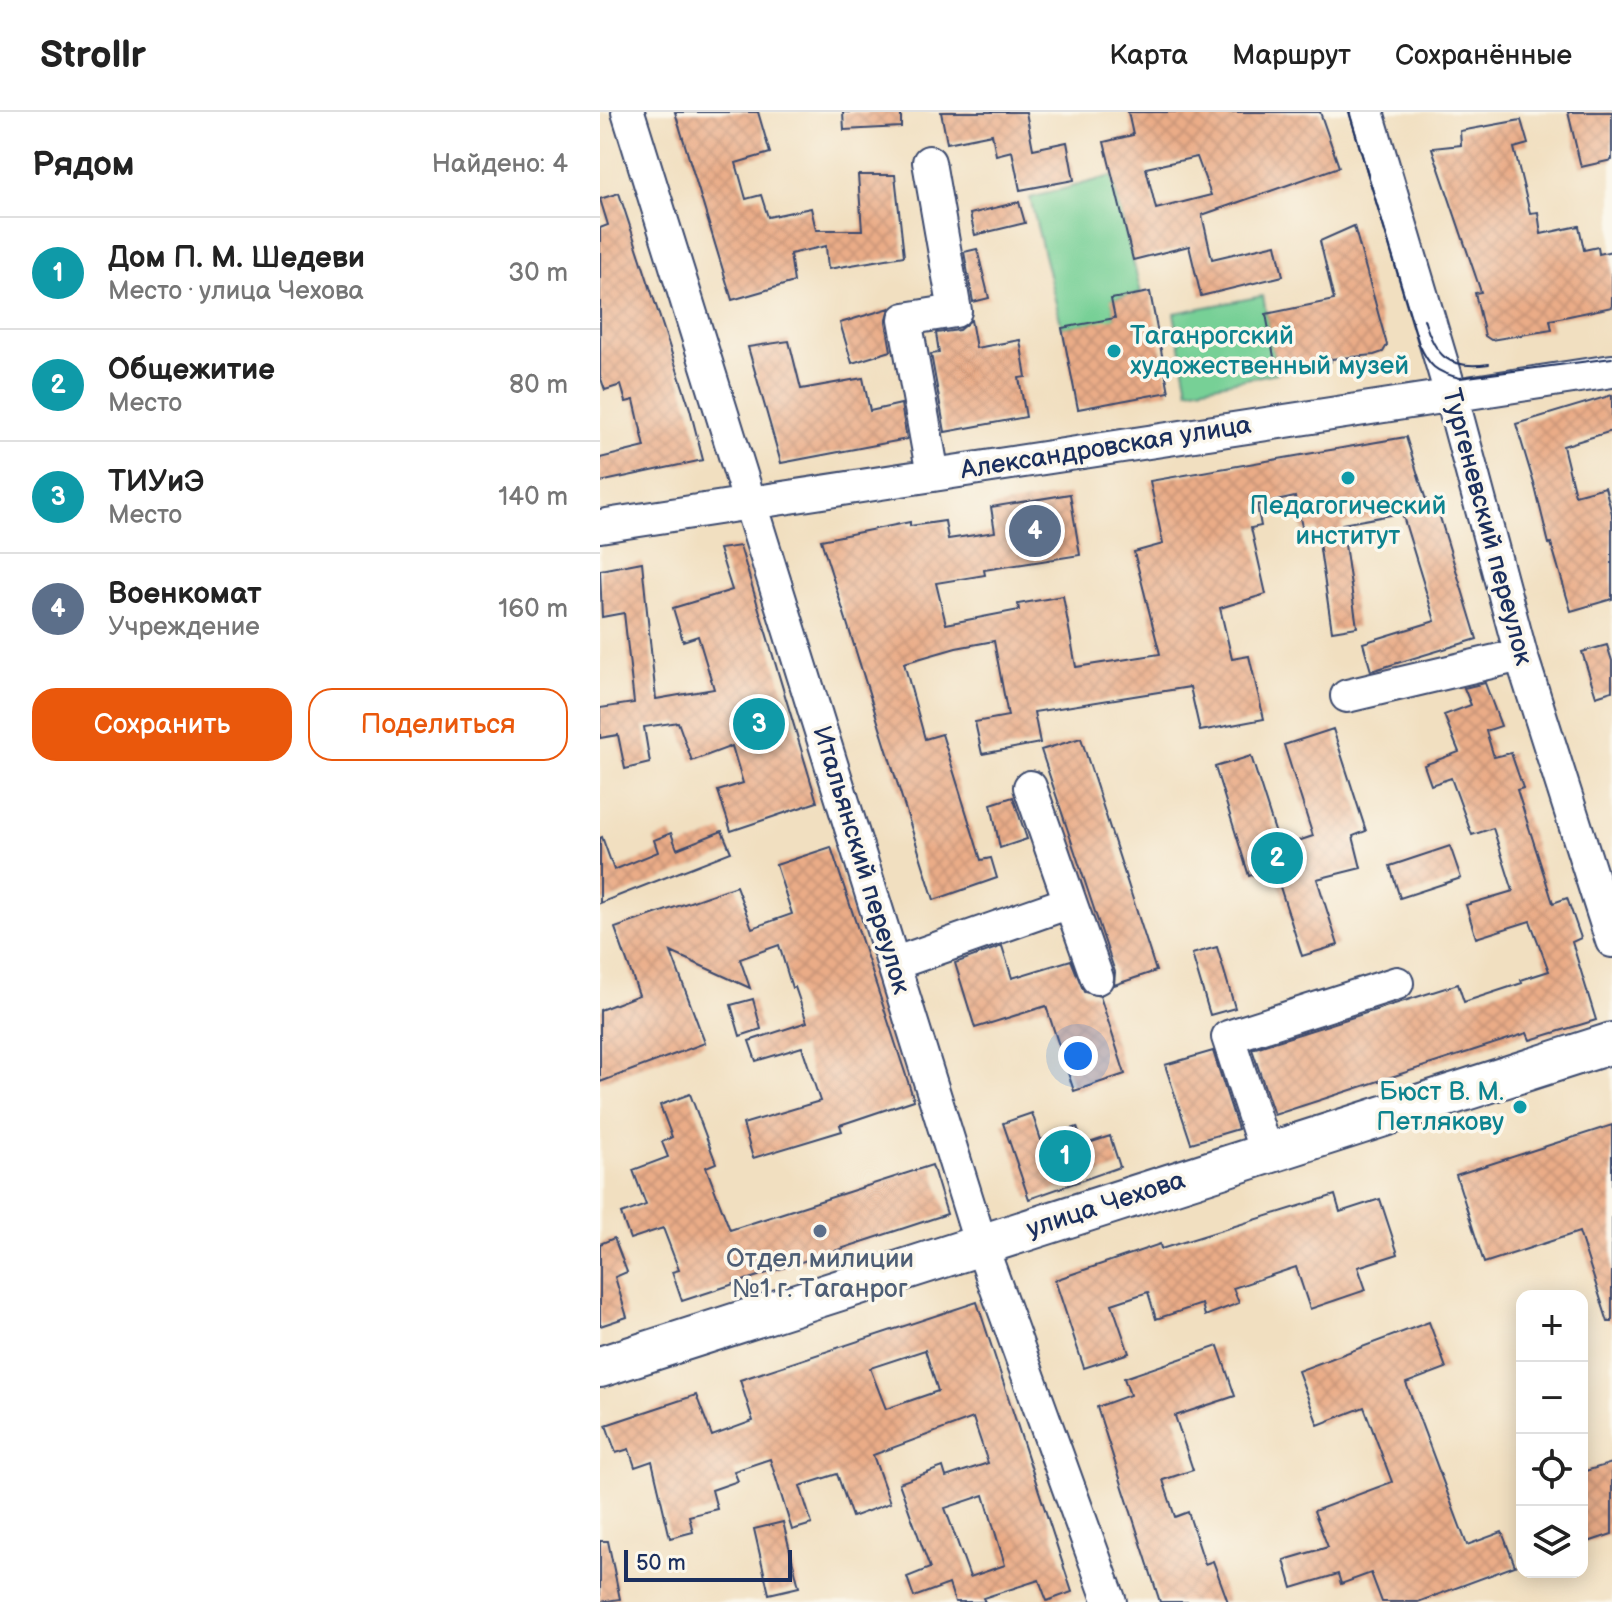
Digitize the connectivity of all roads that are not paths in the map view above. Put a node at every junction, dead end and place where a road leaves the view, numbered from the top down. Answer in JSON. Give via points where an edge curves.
{"nodes":[{"id":1,"x":628,"y":112,"type":"edge"},
{"id":2,"x":1367,"y":112,"type":"edge"},
{"id":3,"x":929,"y":162,"type":"dead end"},
{"id":4,"x":1612,"y":371,"type":"edge"},
{"id":5,"x":1451,"y":394,"type":"junction"},
{"id":6,"x":933,"y":475,"type":"junction"},
{"id":7,"x":750,"y":503,"type":"junction"},
{"id":8,"x":600,"y":526,"type":"edge"},
{"id":9,"x":1521,"y":655,"type":"junction"},
{"id":10,"x":1347,"y":696,"type":"dead end"},
{"id":11,"x":1030,"y":787,"type":"dead end"},
{"id":12,"x":1070,"y":902,"type":"junction"},
{"id":13,"x":1612,"y":941,"type":"edge"},
{"id":14,"x":893,"y":964,"type":"junction"},
{"id":15,"x":1097,"y":978,"type":"dead end"},
{"id":16,"x":1397,"y":983,"type":"dead end"},
{"id":17,"x":1612,"y":1043,"type":"edge"},
{"id":18,"x":1266,"y":1153,"type":"junction"},
{"id":19,"x":981,"y":1245,"type":"junction"},
{"id":20,"x":600,"y":1367,"type":"edge"},
{"id":21,"x":1110,"y":1602,"type":"edge"}],
"edges":[{"from":1,"to":7,"type":"street","name":"Итальянский переулок"},
{"from":2,"to":5,"type":"street","name":"Тургеневский переулок"},
{"from":3,"to":6,"type":"street","via":[[955,311],[905,319]]},
{"from":4,"to":5,"type":"street","name":"Александровская улица"},
{"from":5,"to":6,"type":"street","name":"Александровская улица"},
{"from":5,"to":9,"type":"street","name":"Тургеневский переулок"},
{"from":6,"to":7,"type":"street","name":"Александровская улица"},
{"from":7,"to":8,"type":"street","name":"Александровская улица"},
{"from":7,"to":14,"type":"street","name":"Итальянский переулок"},
{"from":9,"to":10,"type":"street"},
{"from":9,"to":13,"type":"street","name":"Тургеневский переулок"},
{"from":11,"to":12,"type":"street"},
{"from":12,"to":14,"type":"street"},
{"from":12,"to":15,"type":"street"},
{"from":14,"to":19,"type":"street","name":"Итальянский переулок"},
{"from":16,"to":18,"type":"street","via":[[1228,1037]]},
{"from":17,"to":18,"type":"main road","name":"улица Чехова"},
{"from":18,"to":19,"type":"main road","name":"улица Чехова"},
{"from":19,"to":20,"type":"main road","name":"улица Чехова"},
{"from":19,"to":21,"type":"street","name":"Итальянский переулок"}]}
